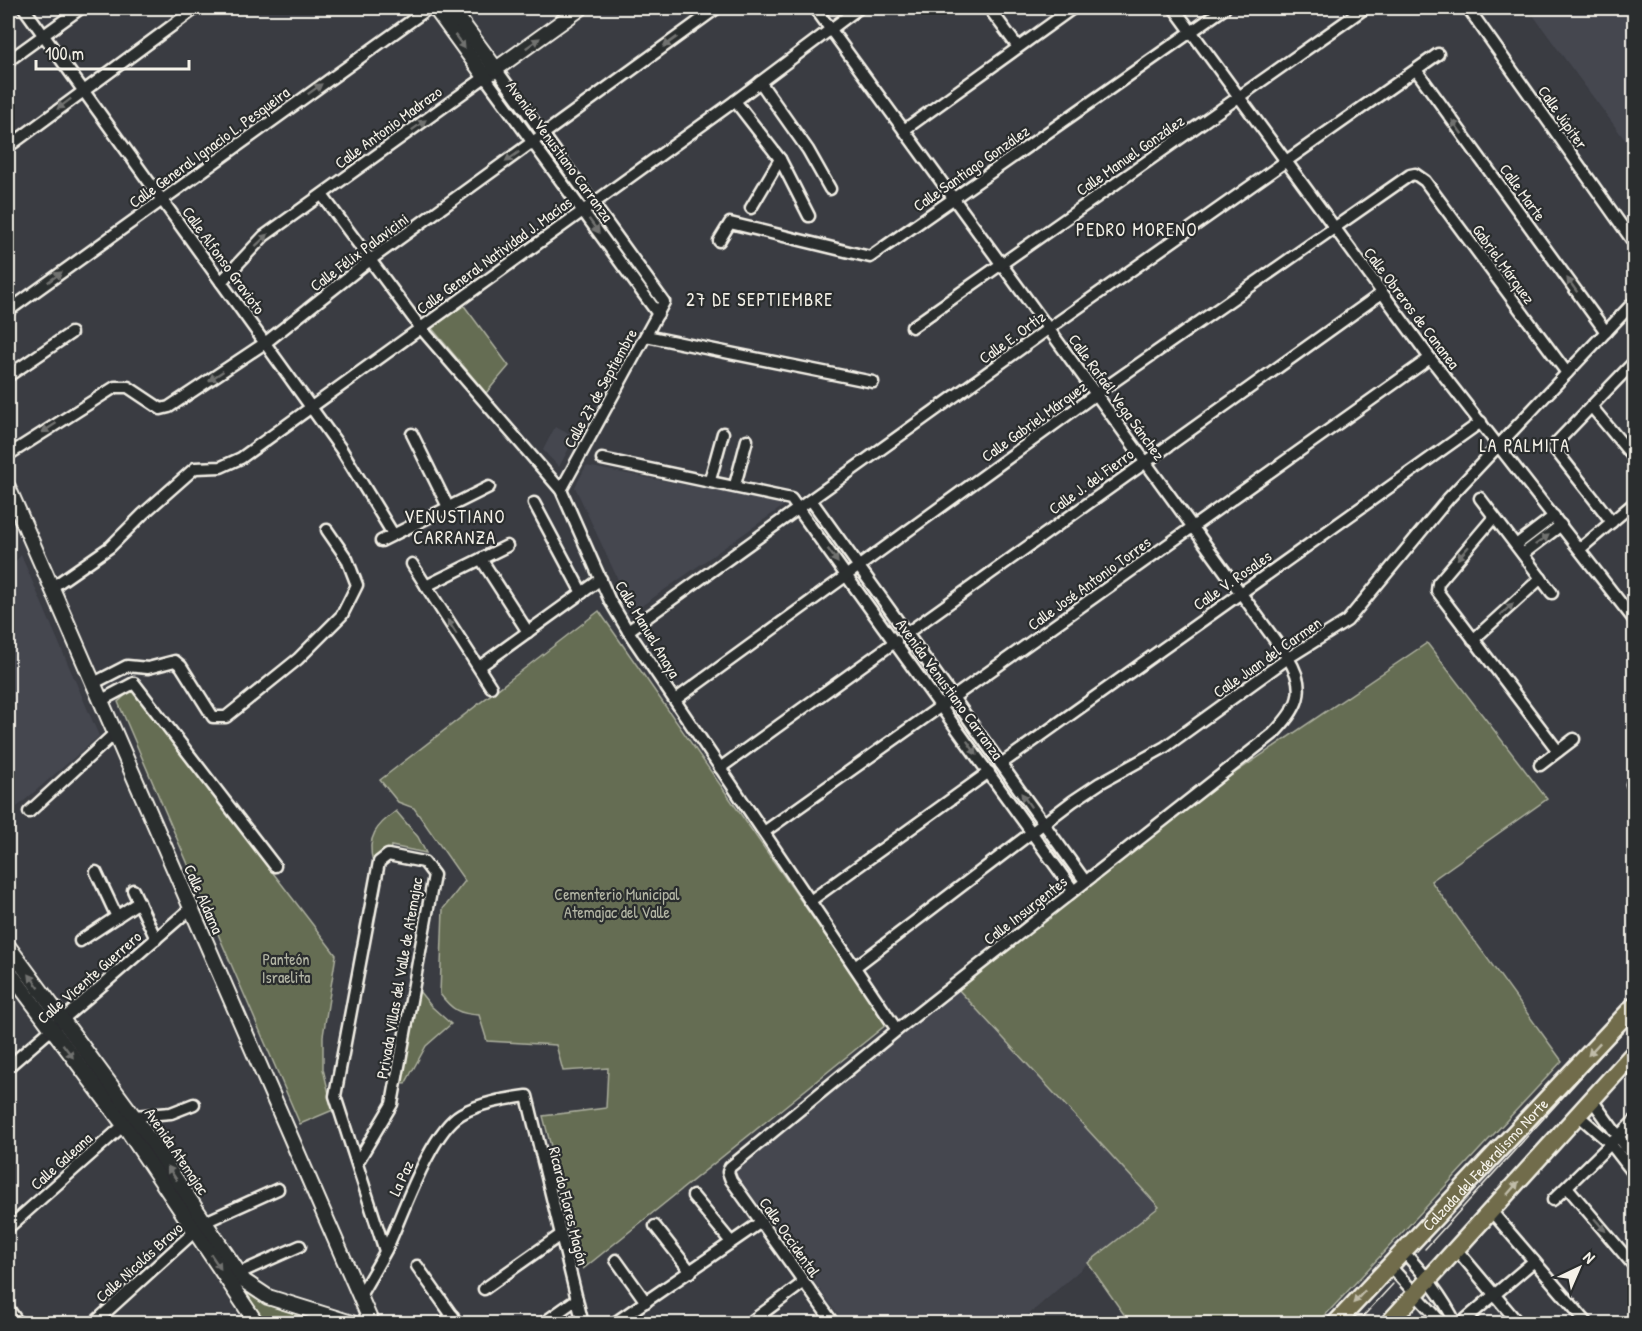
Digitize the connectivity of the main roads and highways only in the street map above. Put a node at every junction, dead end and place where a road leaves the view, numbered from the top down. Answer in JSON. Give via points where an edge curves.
{"nodes":[{"id":1,"x":1635,"y":1006,"type":"edge"},
{"id":2,"x":1635,"y":1053,"type":"edge"},
{"id":3,"x":1335,"y":1323,"type":"edge"},
{"id":4,"x":1388,"y":1323,"type":"edge"}],
"edges":[{"from":1,"to":3,"type":"main road","name":"Calzada del Federalismo Norte","one_way":true},
{"from":4,"to":2,"type":"main road","name":"Calzada del Federalismo Norte","one_way":true}]}
